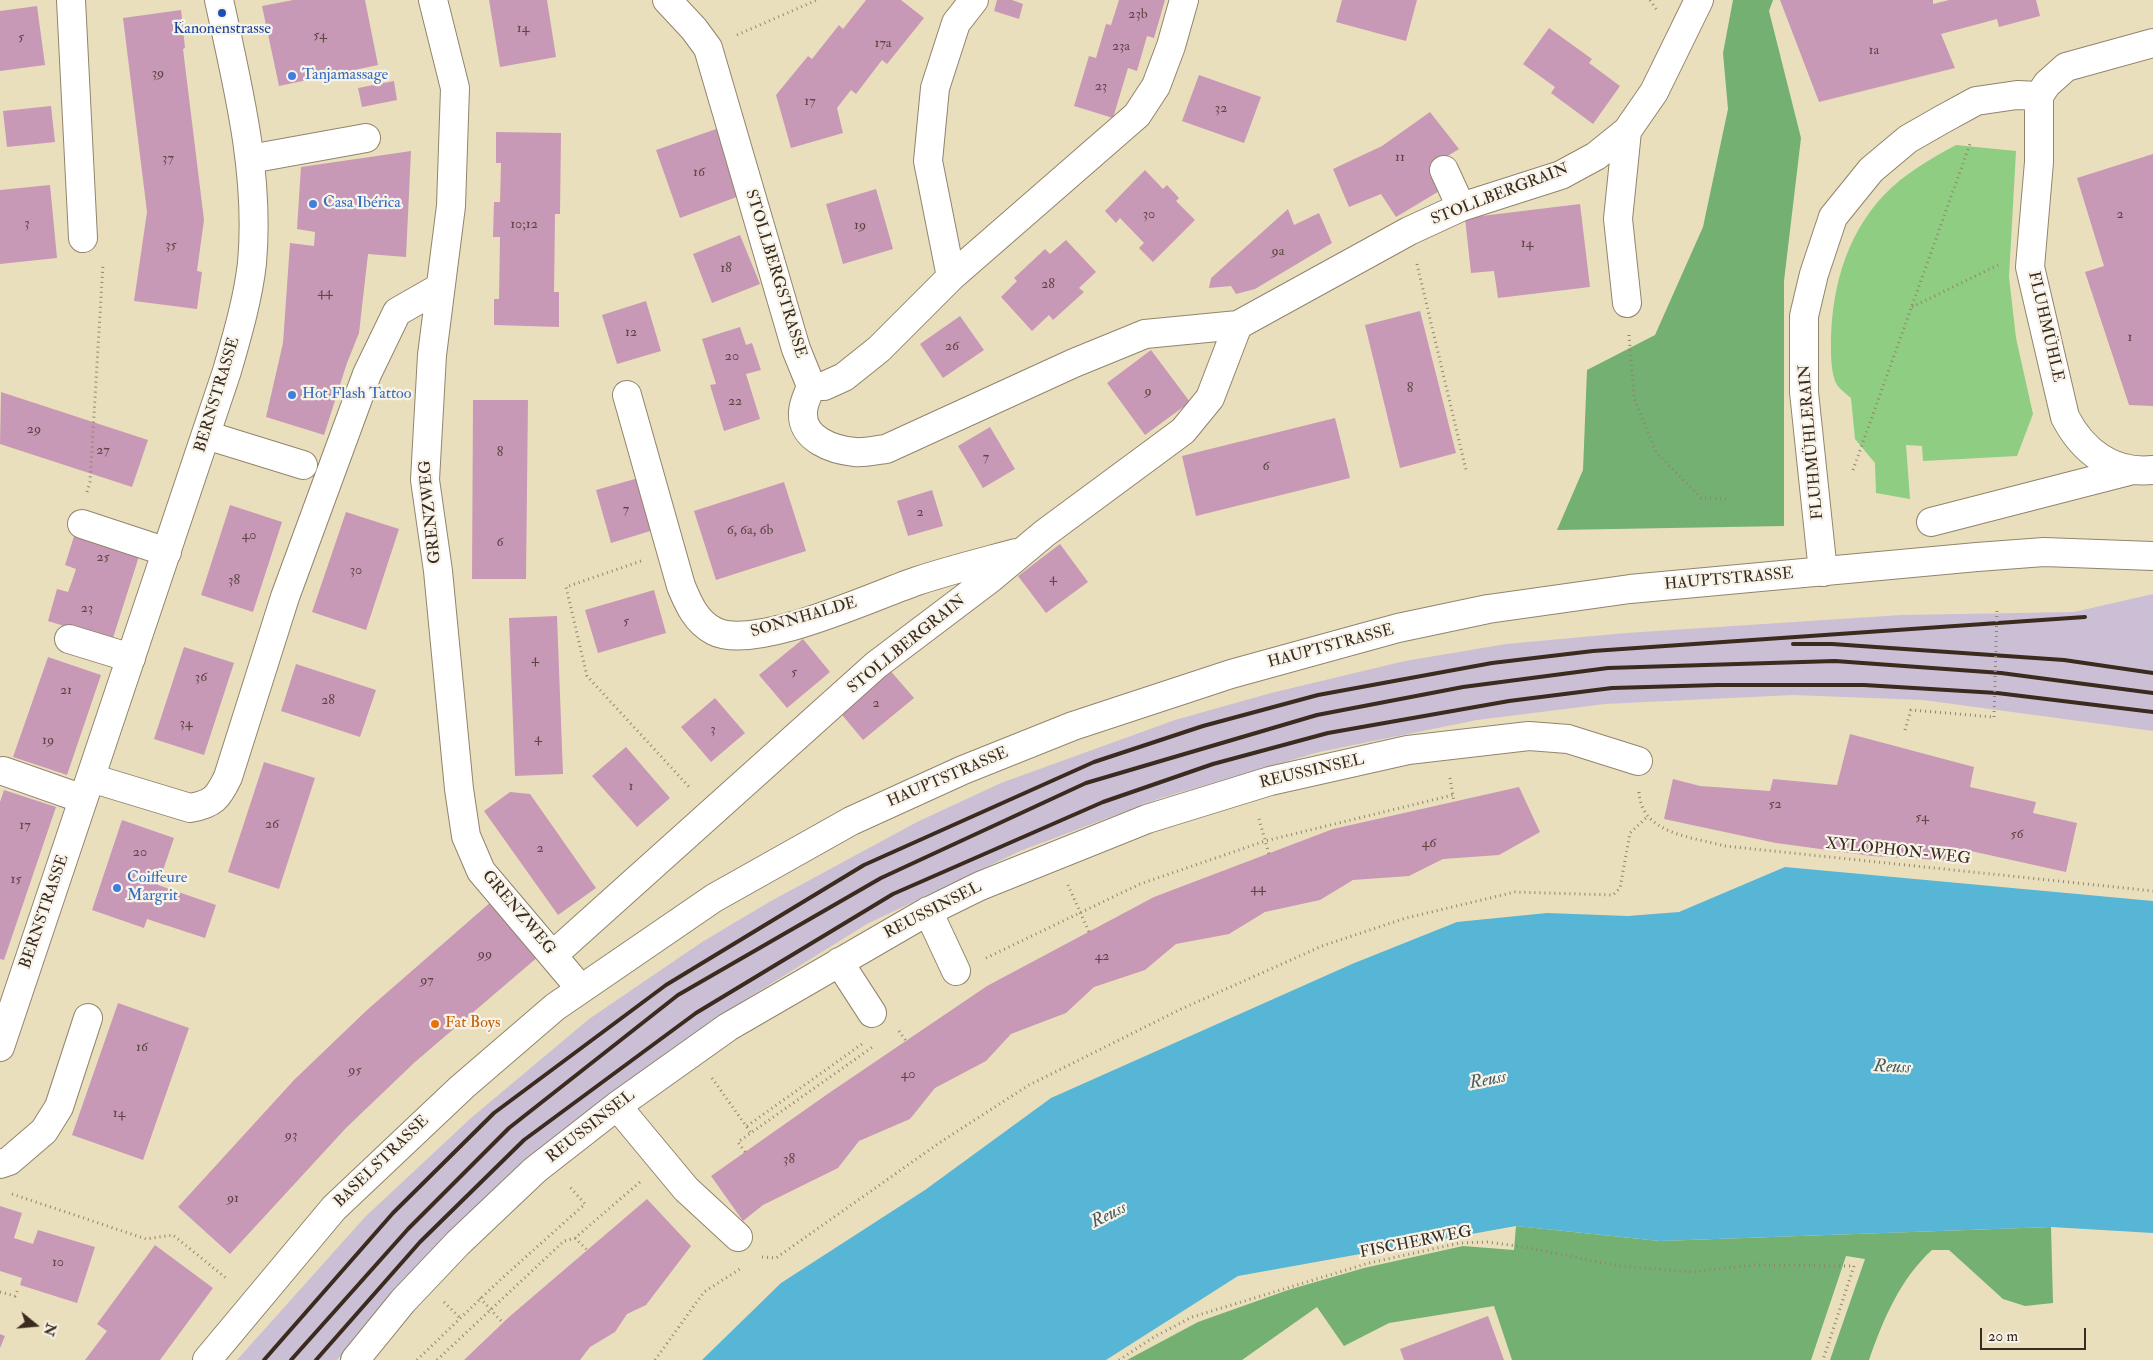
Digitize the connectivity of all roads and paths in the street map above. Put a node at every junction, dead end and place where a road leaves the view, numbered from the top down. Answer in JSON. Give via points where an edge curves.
{"nodes":[{"id":1,"x":71,"y":0,"type":"edge"},
{"id":2,"x":219,"y":0,"type":"edge"},
{"id":3,"x":433,"y":0,"type":"edge"},
{"id":4,"x":667,"y":0,"type":"edge"},
{"id":5,"x":692,"y":0,"type":"edge"},
{"id":6,"x":816,"y":0,"type":"edge"},
{"id":7,"x":974,"y":0,"type":"edge"},
{"id":8,"x":1184,"y":0,"type":"edge"},
{"id":9,"x":1699,"y":0,"type":"edge"},
{"id":10,"x":701,"y":39,"type":"junction"},
{"id":11,"x":2153,"y":43,"type":"edge"},
{"id":12,"x":2039,"y":96,"type":"junction"},
{"id":13,"x":1986,"y":100,"type":"junction"},
{"id":14,"x":1627,"y":131,"type":"junction"},
{"id":15,"x":366,"y":138,"type":"dead end"},
{"id":16,"x":250,"y":160,"type":"junction"},
{"id":17,"x":1444,"y":170,"type":"dead end"},
{"id":18,"x":1461,"y":207,"type":"junction"},
{"id":19,"x":1409,"y":231,"type":"junction"},
{"id":20,"x":93,"y":246,"type":"joint"},
{"id":21,"x":2032,"y":248,"type":"junction"},
{"id":22,"x":951,"y":277,"type":"junction"},
{"id":23,"x":439,"y":288,"type":"junction"},
{"id":24,"x":1627,"y":303,"type":"joint"},
{"id":25,"x":1911,"y":307,"type":"junction"},
{"id":26,"x":1238,"y":325,"type":"junction"},
{"id":27,"x":811,"y":386,"type":"junction"},
{"id":28,"x":627,"y":396,"type":"dead end"},
{"id":29,"x":206,"y":435,"type":"junction"},
{"id":30,"x":302,"y":464,"type":"dead end"},
{"id":31,"x":1466,"y":470,"type":"dead end"},
{"id":32,"x":1853,"y":470,"type":"dead end"},
{"id":33,"x":2143,"y":470,"type":"edge"},
{"id":34,"x":86,"y":495,"type":"dead end"},
{"id":35,"x":1730,"y":499,"type":"dead end"},
{"id":36,"x":1931,"y":522,"type":"dead end"},
{"id":37,"x":82,"y":524,"type":"dead end"},
{"id":38,"x":672,"y":550,"type":"junction"},
{"id":39,"x":1023,"y":551,"type":"junction"},
{"id":40,"x":167,"y":552,"type":"junction"},
{"id":41,"x":2153,"y":556,"type":"edge"},
{"id":42,"x":1823,"y":572,"type":"junction"},
{"id":43,"x":1997,"y":609,"type":"dead end"},
{"id":44,"x":71,"y":647,"type":"dead end"},
{"id":45,"x":128,"y":665,"type":"junction"},
{"id":46,"x":1905,"y":730,"type":"dead end"},
{"id":47,"x":1638,"y":761,"type":"dead end"},
{"id":48,"x":672,"y":768,"type":"dead end"},
{"id":49,"x":4,"y":771,"type":"dead end"},
{"id":50,"x":1450,"y":779,"type":"dead end"},
{"id":51,"x":87,"y":788,"type":"junction"},
{"id":52,"x":1453,"y":795,"type":"junction"},
{"id":53,"x":1454,"y":802,"type":"dead end"},
{"id":54,"x":1260,"y":823,"type":"dead end"},
{"id":55,"x":1265,"y":841,"type":"junction"},
{"id":56,"x":1269,"y":854,"type":"dead end"},
{"id":57,"x":2153,"y":891,"type":"edge"},
{"id":58,"x":1074,"y":897,"type":"dead end"},
{"id":59,"x":928,"y":911,"type":"junction"},
{"id":60,"x":1081,"y":912,"type":"junction"},
{"id":61,"x":1090,"y":932,"type":"dead end"},
{"id":62,"x":553,"y":955,"type":"junction"},
{"id":63,"x":981,"y":960,"type":"dead end"},
{"id":64,"x":839,"y":962,"type":"junction"},
{"id":65,"x":956,"y":971,"type":"dead end"},
{"id":66,"x":580,"y":988,"type":"junction"},
{"id":67,"x":872,"y":1013,"type":"joint"},
{"id":68,"x":88,"y":1018,"type":"dead end"},
{"id":69,"x":902,"y":1026,"type":"dead end"},
{"id":70,"x":898,"y":1029,"type":"junction"},
{"id":71,"x":890,"y":1035,"type":"dead end"},
{"id":72,"x":882,"y":1041,"type":"dead end"},
{"id":73,"x":906,"y":1041,"type":"dead end"},
{"id":74,"x":0,"y":1047,"type":"edge"},
{"id":75,"x":693,"y":1051,"type":"junction"},
{"id":76,"x":617,"y":1106,"type":"junction"},
{"id":77,"x":747,"y":1126,"type":"junction"},
{"id":78,"x":751,"y":1133,"type":"junction"},
{"id":79,"x":745,"y":1152,"type":"dead end"},
{"id":80,"x":546,"y":1161,"type":"junction"},
{"id":81,"x":0,"y":1164,"type":"edge"},
{"id":82,"x":643,"y":1186,"type":"dead end"},
{"id":83,"x":21,"y":1197,"type":"dead end"},
{"id":84,"x":738,"y":1237,"type":"joint"},
{"id":85,"x":576,"y":1238,"type":"junction"},
{"id":86,"x":587,"y":1250,"type":"dead end"},
{"id":87,"x":744,"y":1267,"type":"dead end"},
{"id":88,"x":226,"y":1278,"type":"dead end"},
{"id":89,"x":18,"y":1289,"type":"dead end"},
{"id":90,"x":0,"y":1292,"type":"edge"},
{"id":91,"x":480,"y":1298,"type":"junction"},
{"id":92,"x":490,"y":1310,"type":"junction"},
{"id":93,"x":503,"y":1323,"type":"dead end"},
{"id":94,"x":207,"y":1360,"type":"edge"},
{"id":95,"x":355,"y":1360,"type":"edge"},
{"id":96,"x":416,"y":1360,"type":"edge"},
{"id":97,"x":437,"y":1360,"type":"edge"},
{"id":98,"x":655,"y":1360,"type":"edge"},
{"id":99,"x":1119,"y":1360,"type":"edge"},
{"id":100,"x":1823,"y":1360,"type":"edge"}],
"edges":[{"from":1,"to":20,"type":"street"},
{"from":2,"to":16,"type":"street","name":"BERNSTRASSE"},
{"from":3,"to":23,"type":"street","name":"GRENZWEG","via":[[455,88],[451,206]]},
{"from":4,"to":10,"type":"street","name":"STOLLBERGSTRASSE"},
{"from":5,"to":10,"type":"street"},
{"from":6,"to":10,"type":"path"},
{"from":7,"to":22,"type":"street","via":[[956,23],[935,88],[928,161]]},
{"from":8,"to":22,"type":"street","via":[[1156,86],[1137,116]]},
{"from":9,"to":14,"type":"street","name":"STOLLBERGRAIN","via":[[1654,92]]},
{"from":10,"to":27,"type":"street","name":"STOLLBERGSTRASSE","via":[[796,349]]},
{"from":11,"to":12,"type":"street","via":[[2066,67]]},
{"from":12,"to":13,"type":"street","name":"FLUHMÜHLERAIN","via":[[2017,95]]},
{"from":12,"to":21,"type":"street","name":"FLUHMÜHLE"},
{"from":13,"to":25,"type":"path"},
{"from":13,"to":42,"type":"street","name":"FLUHMÜHLERAIN","via":[[1976,101],[1908,140],[1871,170],[1833,217],[1804,316],[1804,392]]},
{"from":14,"to":18,"type":"street","name":"STOLLBERGRAIN","via":[[1596,156],[1561,175]]},
{"from":14,"to":24,"type":"street","via":[[1618,219]]},
{"from":15,"to":16,"type":"street"},
{"from":16,"to":29,"type":"street","name":"BERNSTRASSE","via":[[254,204],[252,266],[238,332]]},
{"from":17,"to":18,"type":"street"},
{"from":18,"to":19,"type":"street","name":"STOLLBERGRAIN"},
{"from":19,"to":26,"type":"street","name":"STOLLBERGRAIN"},
{"from":19,"to":31,"type":"path"},
{"from":20,"to":34,"type":"path","via":[[90,482]]},
{"from":21,"to":25,"type":"path"},
{"from":21,"to":33,"type":"street","name":"FLUHMÜHLE","via":[[2030,267],[2065,418],[2074,434],[2099,459],[2115,466]]},
{"from":22,"to":27,"type":"street","via":[[879,349],[844,377],[824,386]]},
{"from":23,"to":51,"type":"street","via":[[397,312],[367,374],[286,597],[220,795],[206,805],[190,808]]},
{"from":23,"to":62,"type":"street","name":"GRENZWEG","via":[[427,418],[425,480],[438,570],[466,836],[481,871]]},
{"from":24,"to":35,"type":"path","via":[[1634,398],[1656,452],[1701,498]]},
{"from":25,"to":32,"type":"path"},
{"from":26,"to":27,"type":"street","name":"STOLLBERGRAIN","via":[[1146,334],[1074,363],[886,449],[856,452],[817,441],[807,431],[803,412]]},
{"from":26,"to":39,"type":"street","name":"STOLLBERGRAIN","via":[[1210,398],[1183,431]]},
{"from":28,"to":38,"type":"street","name":"SONNHALDE"},
{"from":29,"to":30,"type":"street"},
{"from":29,"to":40,"type":"street","name":"BERNSTRASSE"},
{"from":33,"to":36,"type":"street"},
{"from":37,"to":40,"type":"street"},
{"from":38,"to":39,"type":"street","name":"SONNHALDE","via":[[681,586],[701,622],[714,632],[735,636],[753,636],[832,613],[952,570]]},
{"from":38,"to":48,"type":"path","via":[[566,587],[587,676]]},
{"from":39,"to":62,"type":"street","name":"STOLLBERGRAIN","via":[[876,665]]},
{"from":40,"to":45,"type":"street","name":"BERNSTRASSE"},
{"from":41,"to":42,"type":"street","name":"HAUPTSTRASSE","via":[[2044,552]]},
{"from":42,"to":66,"type":"street","name":"HAUPTSTRASSE","via":[[1630,589],[1488,609],[1398,628],[1240,671],[1073,726],[963,770],[851,821],[714,898]]},
{"from":43,"to":46,"type":"path","bridge":true,"via":[[1994,717],[1911,710]]},
{"from":44,"to":45,"type":"street"},
{"from":45,"to":51,"type":"street","name":"BERNSTRASSE"},
{"from":47,"to":59,"type":"street","name":"REUSSINSEL","via":[[1568,739],[1529,736],[1408,750],[1270,781],[1148,819],[980,886]]},
{"from":49,"to":51,"type":"street"},
{"from":50,"to":52,"type":"path"},
{"from":51,"to":74,"type":"street","name":"BERNSTRASSE"},
{"from":52,"to":53,"type":"path"},
{"from":52,"to":55,"type":"path"},
{"from":54,"to":55,"type":"path"},
{"from":55,"to":56,"type":"path"},
{"from":55,"to":60,"type":"path","via":[[1140,884]]},
{"from":57,"to":84,"type":"path","name":"XYLOPHON-WEG","via":[[1725,846],[1662,829],[1647,817],[1630,833],[1620,888],[1613,895],[1515,892],[1406,918],[1322,946],[1180,1010],[1028,1085],[942,1141],[776,1258],[760,1257]]},
{"from":58,"to":60,"type":"path"},
{"from":59,"to":64,"type":"street","name":"REUSSINSEL"},
{"from":59,"to":65,"type":"street"},
{"from":60,"to":61,"type":"path"},
{"from":60,"to":63,"type":"path"},
{"from":62,"to":66,"type":"street","name":"GRENZWEG"},
{"from":64,"to":67,"type":"street"},
{"from":64,"to":75,"type":"street","name":"REUSSINSEL"},
{"from":66,"to":94,"type":"street","name":"BASELSTRASSE","via":[[462,1087],[334,1208]]},
{"from":67,"to":77,"type":"path","via":[[867,1040]]},
{"from":68,"to":81,"type":"street","via":[[59,1107],[44,1131],[9,1161]]},
{"from":69,"to":70,"type":"path"},
{"from":70,"to":71,"type":"path"},
{"from":70,"to":73,"type":"path"},
{"from":72,"to":78,"type":"path"},
{"from":75,"to":76,"type":"street","name":"REUSSINSEL"},
{"from":75,"to":77,"type":"path"},
{"from":76,"to":80,"type":"street","name":"REUSSINSEL"},
{"from":76,"to":84,"type":"street","via":[[686,1189]]},
{"from":77,"to":78,"type":"path"},
{"from":78,"to":79,"type":"path","via":[[738,1142]]},
{"from":80,"to":91,"type":"path","via":[[585,1204]]},
{"from":80,"to":95,"type":"street","name":"REUSSINSEL","via":[[458,1243],[403,1301]]},
{"from":82,"to":85,"type":"path","via":[[640,1182]]},
{"from":83,"to":88,"type":"path","via":[[146,1239],[173,1235]]},
{"from":85,"to":86,"type":"path"},
{"from":85,"to":92,"type":"path","via":[[564,1241]]},
{"from":87,"to":98,"type":"path","via":[[704,1292]]},
{"from":89,"to":90,"type":"path","via":[[15,1296]]},
{"from":91,"to":92,"type":"path"},
{"from":91,"to":96,"type":"path"},
{"from":92,"to":93,"type":"path"},
{"from":92,"to":97,"type":"path"},
{"from":99,"to":100,"type":"path","name":"FISCHERWEG","via":[[1192,1317],[1360,1266],[1460,1244],[1487,1242],[1619,1266],[1693,1272],[1753,1265],[1854,1266]]}]}
